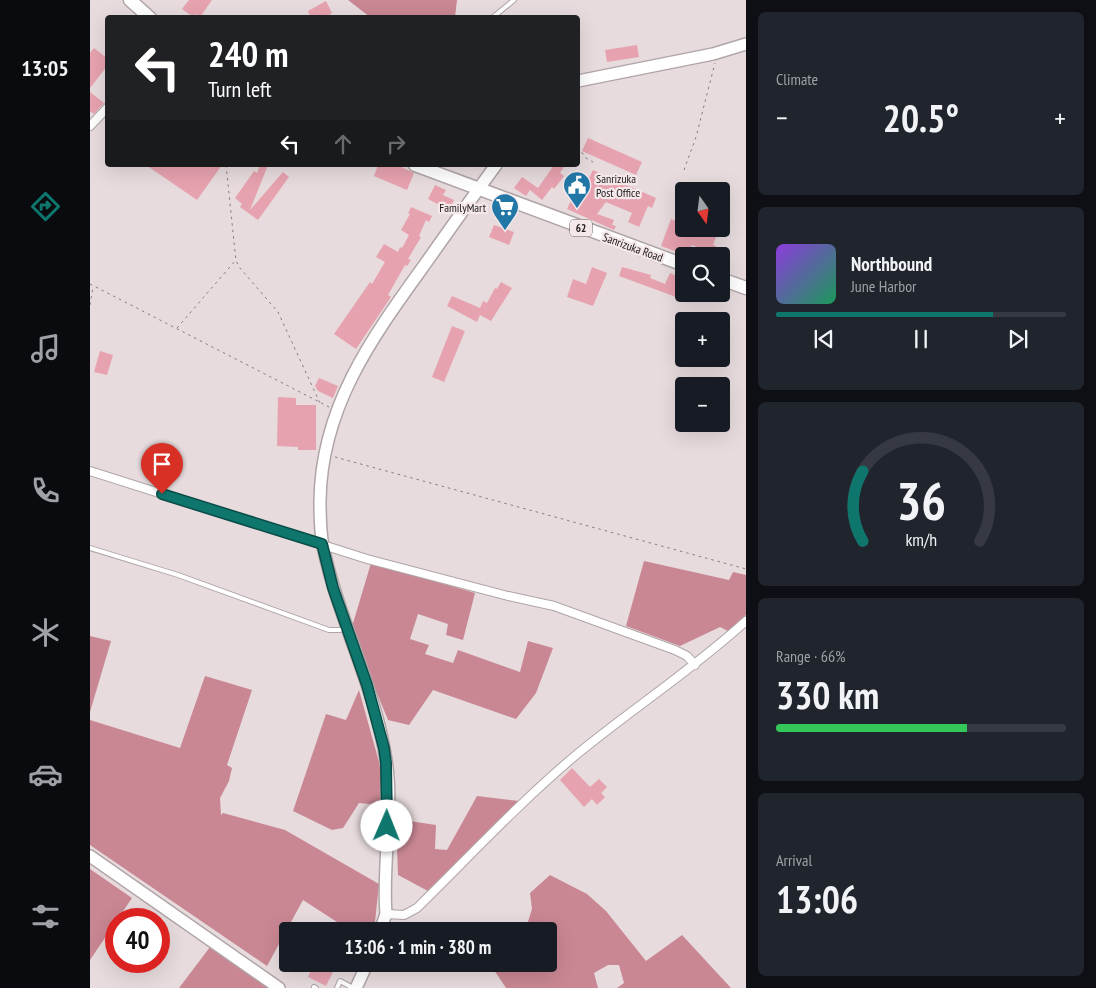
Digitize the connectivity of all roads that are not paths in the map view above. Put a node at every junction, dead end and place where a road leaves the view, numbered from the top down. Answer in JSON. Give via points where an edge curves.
{"nodes":[{"id":1,"x":130,"y":0,"type":"edge"},
{"id":2,"x":514,"y":0,"type":"edge"},
{"id":3,"x":147,"y":15,"type":"edge"},
{"id":4,"x":496,"y":15,"type":"edge"},
{"id":5,"x":746,"y":44,"type":"edge"},
{"id":6,"x":580,"y":81,"type":"edge"},
{"id":7,"x":105,"y":110,"type":"edge"},
{"id":8,"x":90,"y":126,"type":"edge"},
{"id":9,"x":420,"y":167,"type":"edge"},
{"id":10,"x":495,"y":167,"type":"edge"},
{"id":11,"x":479,"y":190,"type":"junction"},
{"id":12,"x":675,"y":263,"type":"edge"},
{"id":13,"x":730,"y":282,"type":"edge"},
{"id":14,"x":746,"y":288,"type":"edge"},
{"id":15,"x":90,"y":471,"type":"edge"},
{"id":16,"x":322,"y":544,"type":"junction"},
{"id":17,"x":90,"y":548,"type":"edge"},
{"id":18,"x":746,"y":621,"type":"edge"},
{"id":19,"x":346,"y":628,"type":"junction"},
{"id":20,"x":695,"y":665,"type":"junction"},
{"id":21,"x":90,"y":856,"type":"edge"},
{"id":22,"x":386,"y":914,"type":"junction"},
{"id":23,"x":383,"y":922,"type":"edge"},
{"id":24,"x":363,"y":972,"type":"edge"},
{"id":25,"x":279,"y":988,"type":"edge"},
{"id":26,"x":337,"y":988,"type":"edge"},
{"id":27,"x":354,"y":988,"type":"edge"}],
"edges":[{"from":1,"to":3,"type":"main road"},
{"from":2,"to":4,"type":"lane"},
{"from":5,"to":6,"type":"street","via":[[713,54]]},
{"from":7,"to":8,"type":"street"},
{"from":9,"to":11,"type":"main road","name":"Sanrizuka Road","number":"62"},
{"from":10,"to":11,"type":"street"},
{"from":11,"to":12,"type":"main road","name":"Sanrizuka Road","number":"62"},
{"from":11,"to":16,"type":"street","via":[[373,337],[350,377],[325,454],[320,495]]},
{"from":13,"to":14,"type":"main road"},
{"from":15,"to":16,"type":"street"},
{"from":16,"to":19,"type":"street"},
{"from":16,"to":20,"type":"street","via":[[367,559],[554,606],[675,650]]},
{"from":17,"to":19,"type":"lane","via":[[178,575],[329,630]]},
{"from":18,"to":20,"type":"street"},
{"from":19,"to":22,"type":"street","via":[[376,716],[386,763]]},
{"from":20,"to":22,"type":"street","via":[[543,784],[417,908],[404,915]]},
{"from":21,"to":25,"type":"street"},
{"from":22,"to":23,"type":"street"},
{"from":24,"to":27,"type":"street"},
{"from":26,"to":27,"type":"lane","via":[[340,981]]}]}
